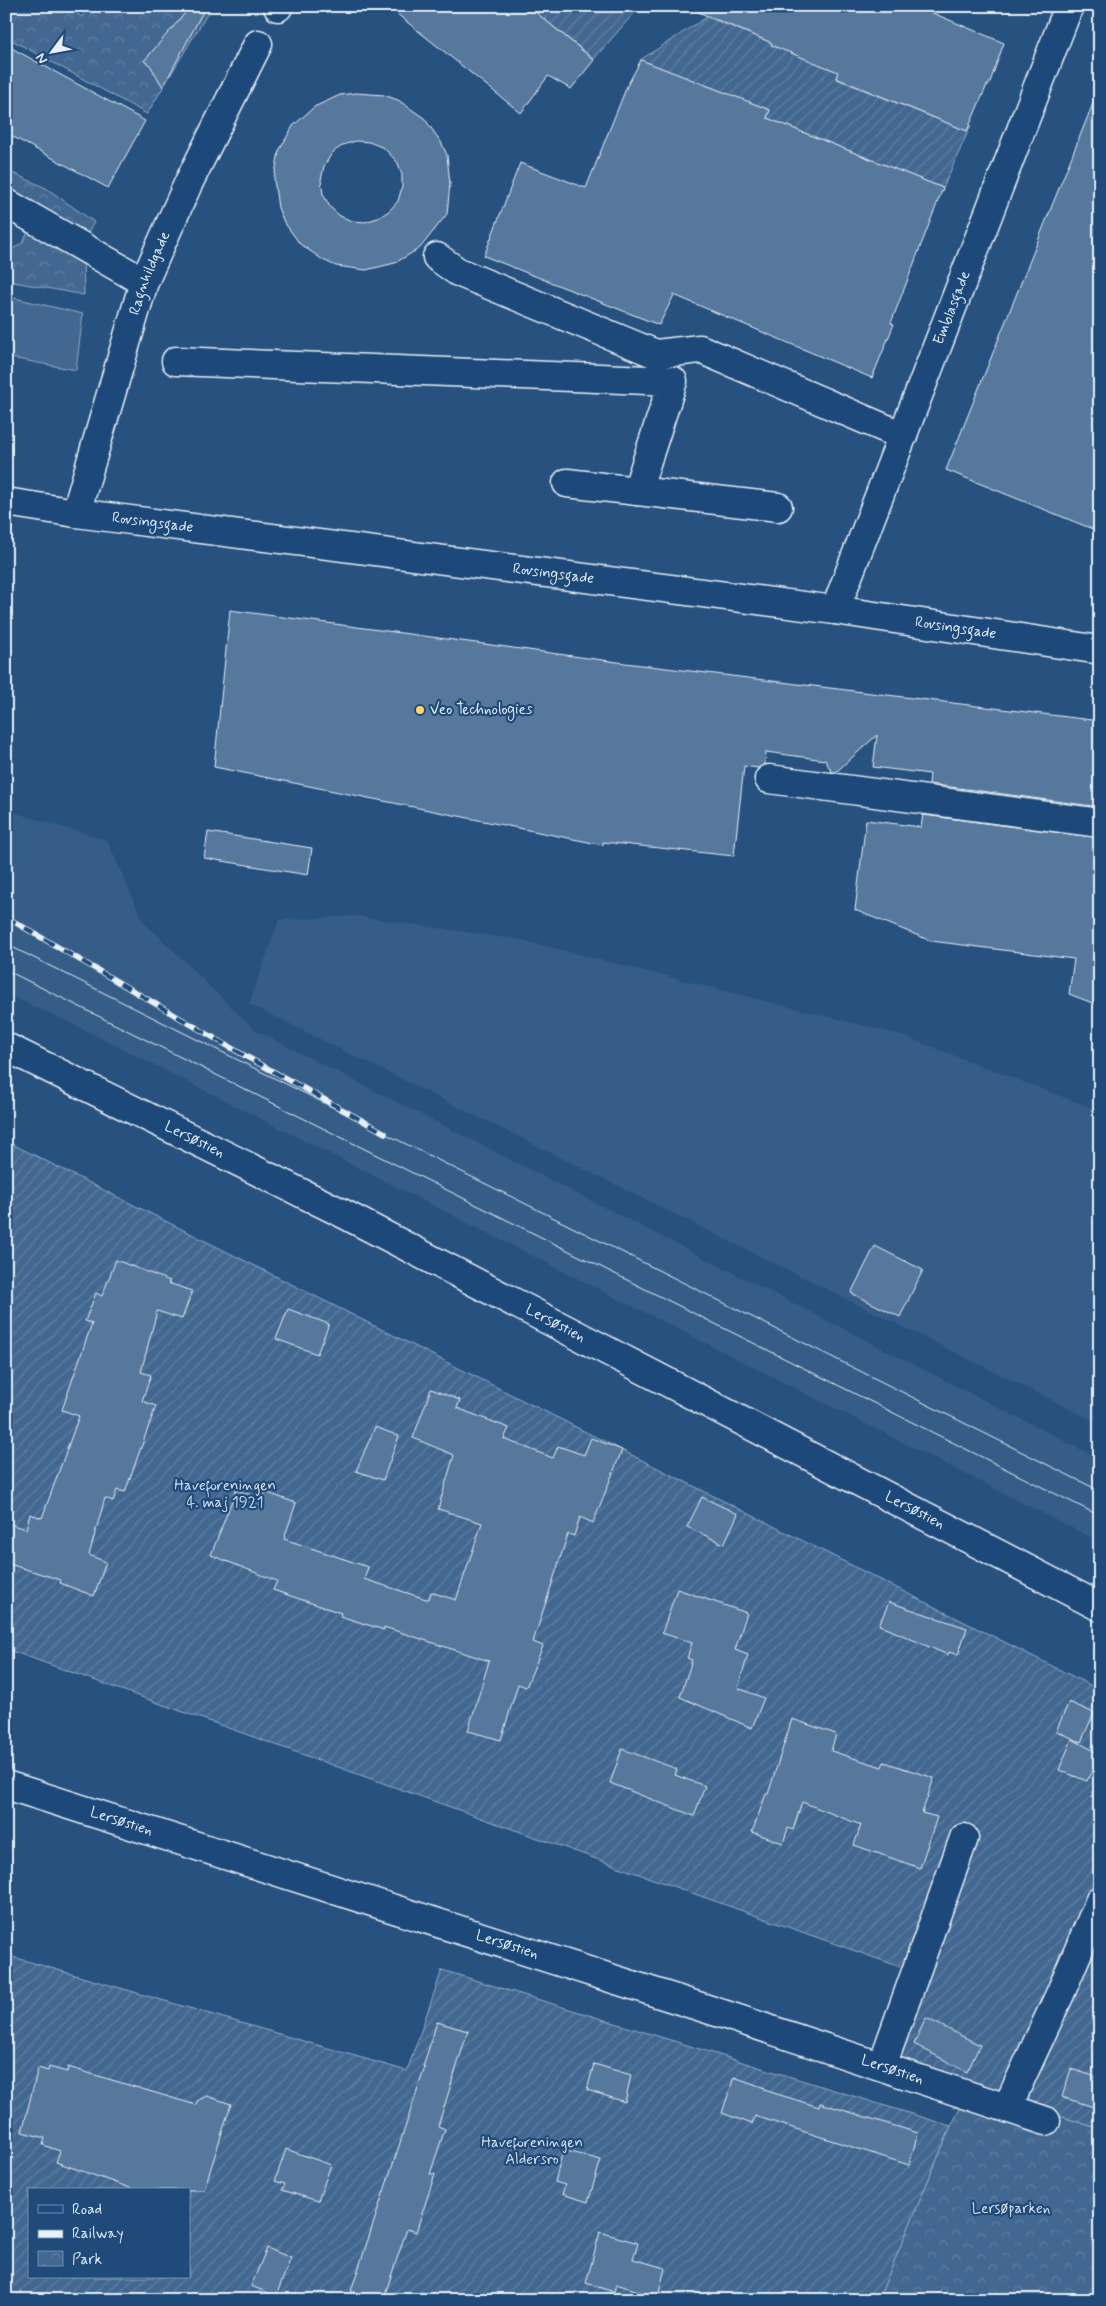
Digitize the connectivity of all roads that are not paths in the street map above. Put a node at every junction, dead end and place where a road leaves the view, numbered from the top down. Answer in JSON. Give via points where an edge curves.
{"nodes":[{"id":1,"x":1069,"y":6,"type":"edge"},
{"id":2,"x":258,"y":44,"type":"dead end"},
{"id":3,"x":6,"y":203,"type":"edge"},
{"id":4,"x":437,"y":257,"type":"dead end"},
{"id":5,"x":144,"y":282,"type":"junction"},
{"id":6,"x":680,"y":352,"type":"junction"},
{"id":7,"x":176,"y":361,"type":"dead end"},
{"id":8,"x":673,"y":381,"type":"junction"},
{"id":9,"x":903,"y":436,"type":"junction"},
{"id":10,"x":568,"y":483,"type":"dead end"},
{"id":11,"x":637,"y":491,"type":"junction"},
{"id":12,"x":6,"y":502,"type":"edge"},
{"id":13,"x":778,"y":507,"type":"dead end"},
{"id":14,"x":76,"y":514,"type":"junction"},
{"id":15,"x":835,"y":610,"type":"junction"},
{"id":16,"x":1100,"y":650,"type":"edge"},
{"id":17,"x":769,"y":779,"type":"dead end"},
{"id":18,"x":1100,"y":823,"type":"edge"},
{"id":19,"x":6,"y":1047,"type":"edge"},
{"id":20,"x":1100,"y":1607,"type":"edge"},
{"id":21,"x":6,"y":1785,"type":"edge"},
{"id":22,"x":964,"y":1838,"type":"dead end"},
{"id":23,"x":1100,"y":1900,"type":"edge"},
{"id":24,"x":882,"y":2066,"type":"junction"},
{"id":25,"x":1006,"y":2108,"type":"junction"},
{"id":26,"x":1046,"y":2121,"type":"dead end"}],
"edges":[{"from":1,"to":9,"type":"street","name":"Emblasgade"},
{"from":2,"to":5,"type":"street","name":"Ragnhildgade","via":[[188,184]]},
{"from":3,"to":5,"type":"street"},
{"from":4,"to":6,"type":"street","via":[[458,272],[656,354]]},
{"from":5,"to":14,"type":"street","name":"Ragnhildgade"},
{"from":6,"to":8,"type":"street"},
{"from":6,"to":9,"type":"street","via":[[700,349]]},
{"from":7,"to":8,"type":"street"},
{"from":8,"to":11,"type":"street"},
{"from":9,"to":15,"type":"street","name":"Emblasgade"},
{"from":10,"to":11,"type":"street"},
{"from":11,"to":13,"type":"street"},
{"from":12,"to":14,"type":"street","name":"Rovsingsgade"},
{"from":14,"to":15,"type":"street","name":"Rovsingsgade"},
{"from":15,"to":16,"type":"street","name":"Rovsingsgade"},
{"from":17,"to":18,"type":"street"},
{"from":19,"to":20,"type":"street","name":"Lersøstien","via":[[344,1214]]},
{"from":21,"to":24,"type":"street","name":"Lersøstien"},
{"from":22,"to":24,"type":"street"},
{"from":23,"to":25,"type":"street"},
{"from":24,"to":25,"type":"street","name":"Lersøstien"},
{"from":25,"to":26,"type":"street","name":"Lersøstien"}]}
